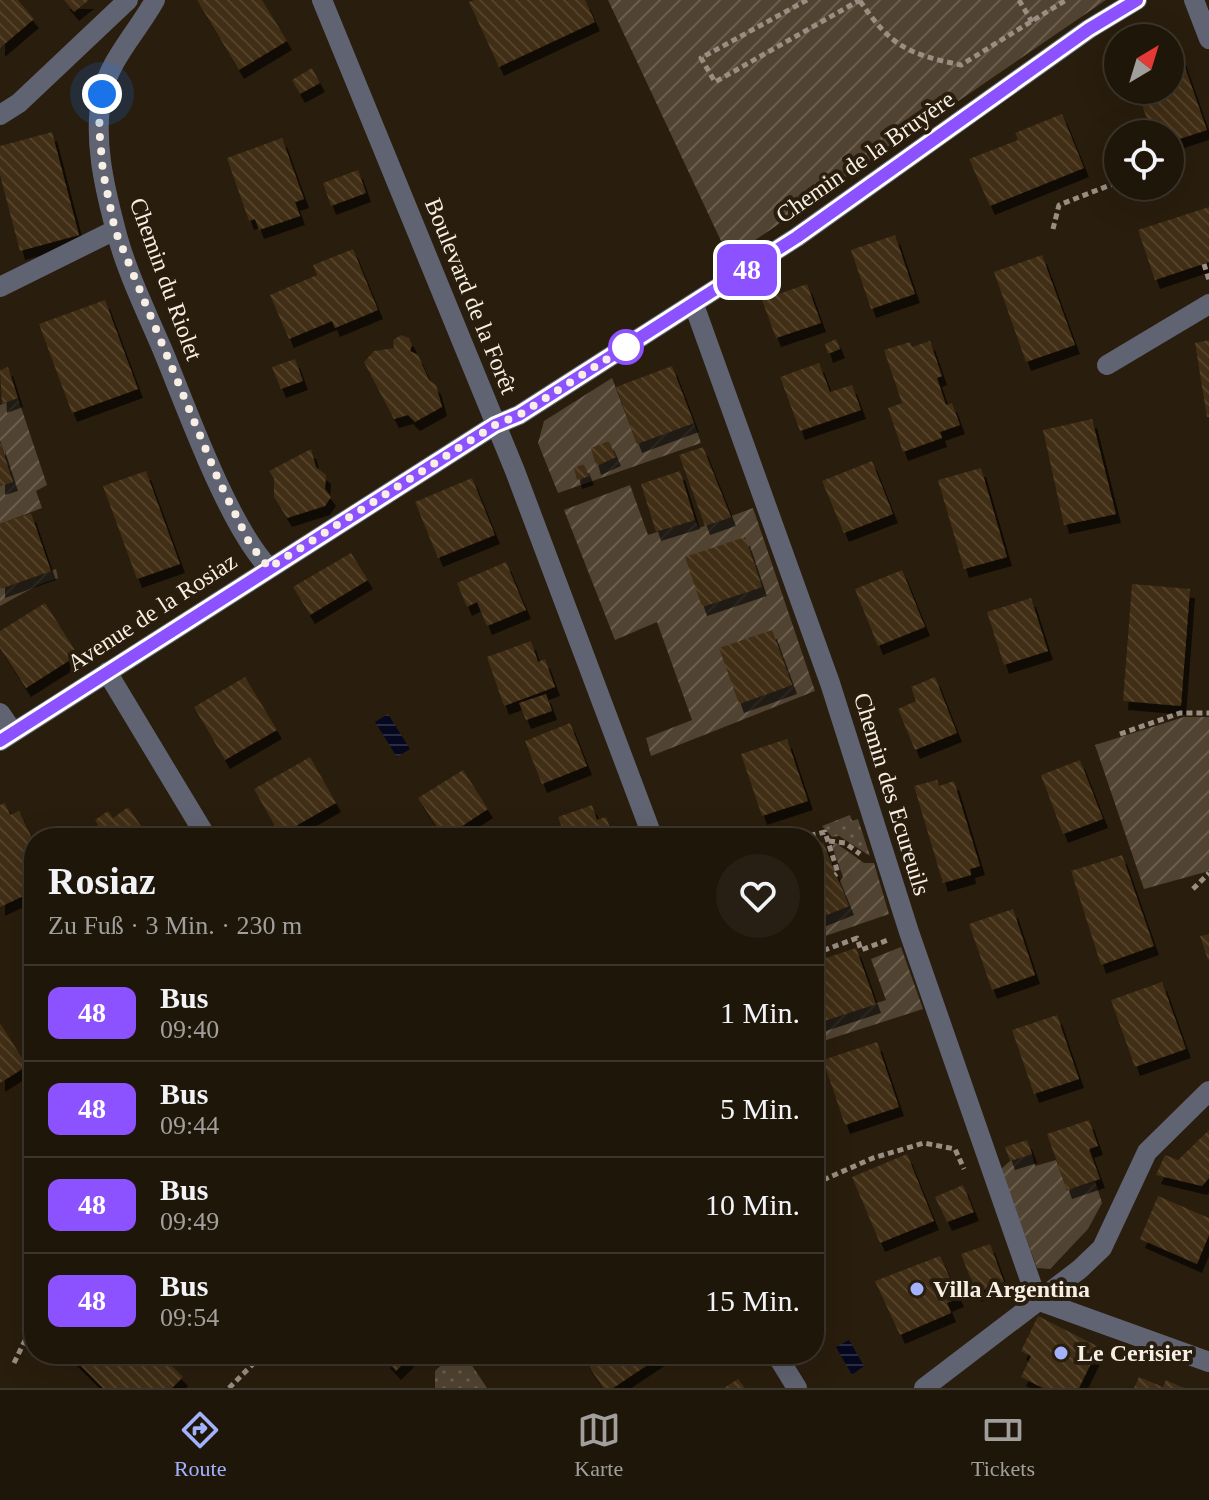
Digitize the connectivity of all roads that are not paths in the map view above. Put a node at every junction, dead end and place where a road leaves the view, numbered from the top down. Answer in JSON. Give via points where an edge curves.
{"nodes":[{"id":1,"x":128,"y":0,"type":"edge"},
{"id":2,"x":155,"y":0,"type":"edge"},
{"id":3,"x":322,"y":0,"type":"edge"},
{"id":4,"x":1137,"y":0,"type":"edge"},
{"id":5,"x":1194,"y":0,"type":"edge"},
{"id":6,"x":1209,"y":39,"type":"edge"},
{"id":7,"x":0,"y":115,"type":"edge"},
{"id":8,"x":115,"y":230,"type":"junction"},
{"id":9,"x":0,"y":287,"type":"edge"},
{"id":10,"x":1209,"y":304,"type":"edge"},
{"id":11,"x":694,"y":305,"type":"junction"},
{"id":12,"x":1107,"y":365,"type":"dead end"},
{"id":13,"x":495,"y":425,"type":"junction"},
{"id":14,"x":269,"y":568,"type":"junction"},
{"id":15,"x":107,"y":672,"type":"junction"},
{"id":16,"x":0,"y":713,"type":"edge"},
{"id":17,"x":6,"y":736,"type":"edge"},
{"id":18,"x":201,"y":828,"type":"edge"},
{"id":19,"x":649,"y":828,"type":"edge"},
{"id":20,"x":1209,"y":1091,"type":"edge"},
{"id":21,"x":1037,"y":1300,"type":"junction"},
{"id":22,"x":1209,"y":1362,"type":"edge"},
{"id":23,"x":782,"y":1364,"type":"edge"},
{"id":24,"x":797,"y":1388,"type":"edge"},
{"id":25,"x":924,"y":1388,"type":"edge"}],
"edges":[{"from":1,"to":7,"type":"street"},
{"from":2,"to":8,"type":"street","name":"Chemin du Riolet","via":[[114,64],[102,94],[103,172]]},
{"from":3,"to":13,"type":"street","name":"Boulevard de la Forêt"},
{"from":4,"to":11,"type":"street","name":"Chemin de la Bruyère"},
{"from":5,"to":6,"type":"street"},
{"from":8,"to":9,"type":"street"},
{"from":8,"to":14,"type":"street","name":"Chemin du Riolet","via":[[218,479],[250,544]]},
{"from":10,"to":12,"type":"street"},
{"from":11,"to":13,"type":"street","name":"Chemin de la Bruyère"},
{"from":11,"to":21,"type":"street","name":"Chemin des Ecureuils","via":[[830,683],[909,932]]},
{"from":13,"to":14,"type":"street","name":"Avenue de la Rosiaz"},
{"from":13,"to":19,"type":"street","name":"Boulevard de la Forêt"},
{"from":14,"to":15,"type":"street","name":"Avenue de la Rosiaz"},
{"from":15,"to":17,"type":"street","name":"Avenue de la Rosiaz"},
{"from":15,"to":18,"type":"street"},
{"from":16,"to":17,"type":"street"},
{"from":20,"to":21,"type":"street","via":[[1147,1152],[1102,1248]]},
{"from":21,"to":22,"type":"street"},
{"from":21,"to":25,"type":"street"},
{"from":23,"to":24,"type":"street"}]}
